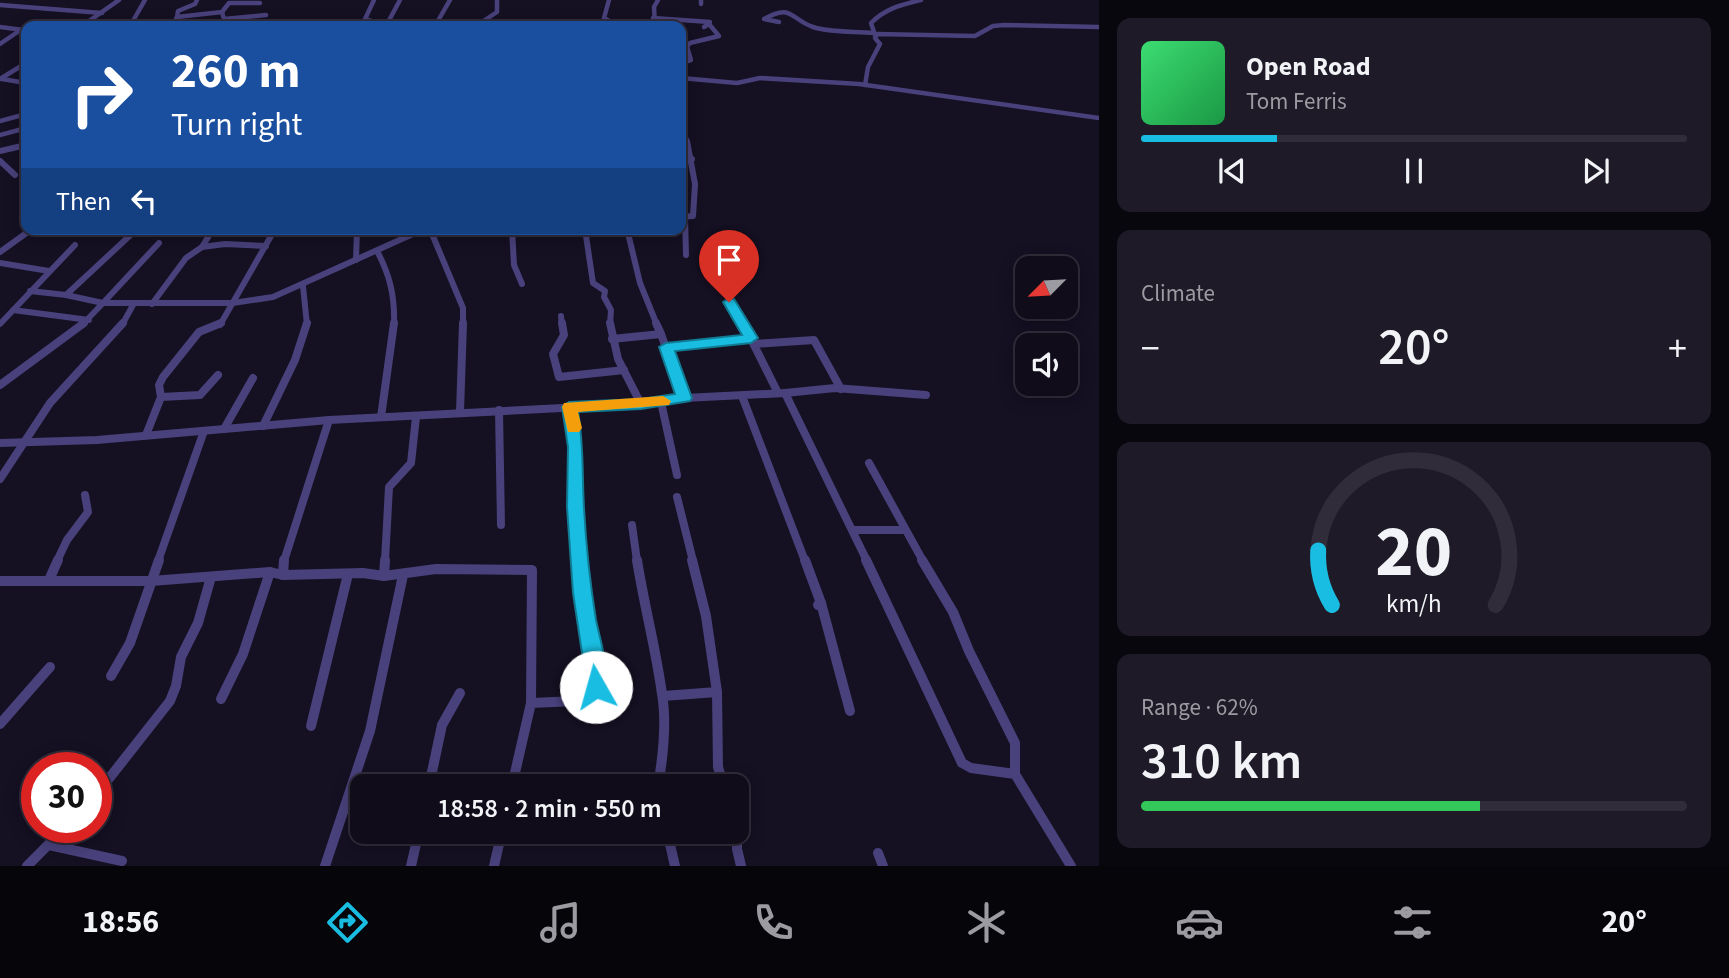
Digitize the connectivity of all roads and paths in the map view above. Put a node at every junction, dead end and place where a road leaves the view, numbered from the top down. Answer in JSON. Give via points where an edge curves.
{"nodes":[{"id":1,"x":119,"y":0,"type":"edge"},
{"id":2,"x":145,"y":0,"type":"edge"},
{"id":3,"x":197,"y":0,"type":"edge"},
{"id":4,"x":374,"y":0,"type":"edge"},
{"id":5,"x":400,"y":0,"type":"edge"},
{"id":6,"x":450,"y":0,"type":"edge"},
{"id":7,"x":497,"y":0,"type":"edge"},
{"id":8,"x":609,"y":0,"type":"edge"},
{"id":9,"x":658,"y":0,"type":"edge"},
{"id":10,"x":921,"y":0,"type":"edge"},
{"id":11,"x":229,"y":2,"type":"edge"},
{"id":12,"x":260,"y":3,"type":"dead end"},
{"id":13,"x":0,"y":5,"type":"edge"},
{"id":14,"x":222,"y":12,"type":"junction"},
{"id":15,"x":102,"y":13,"type":"junction"},
{"id":16,"x":266,"y":15,"type":"dead end"},
{"id":17,"x":177,"y":17,"type":"junction"},
{"id":18,"x":653,"y":18,"type":"junction"},
{"id":19,"x":90,"y":21,"type":"edge"},
{"id":20,"x":133,"y":21,"type":"edge"},
{"id":21,"x":175,"y":21,"type":"edge"},
{"id":22,"x":371,"y":21,"type":"edge"},
{"id":23,"x":389,"y":21,"type":"edge"},
{"id":24,"x":438,"y":21,"type":"edge"},
{"id":25,"x":484,"y":21,"type":"edge"},
{"id":26,"x":609,"y":21,"type":"edge"},
{"id":27,"x":654,"y":21,"type":"edge"},
{"id":28,"x":715,"y":22,"type":"dead end"},
{"id":29,"x":779,"y":22,"type":"dead end"},
{"id":30,"x":0,"y":27,"type":"edge"},
{"id":31,"x":704,"y":27,"type":"dead end"},
{"id":32,"x":1099,"y":27,"type":"edge"},
{"id":33,"x":21,"y":30,"type":"edge"},
{"id":34,"x":21,"y":32,"type":"edge"},
{"id":35,"x":875,"y":34,"type":"junction"},
{"id":36,"x":0,"y":44,"type":"edge"},
{"id":37,"x":686,"y":62,"type":"edge"},
{"id":38,"x":21,"y":65,"type":"edge"},
{"id":39,"x":686,"y":78,"type":"edge"},
{"id":40,"x":1,"y":79,"type":"edge"},
{"id":41,"x":21,"y":82,"type":"edge"},
{"id":42,"x":865,"y":85,"type":"junction"},
{"id":43,"x":21,"y":115,"type":"edge"},
{"id":44,"x":1099,"y":118,"type":"edge"},
{"id":45,"x":0,"y":121,"type":"edge"},
{"id":46,"x":21,"y":129,"type":"edge"},
{"id":47,"x":0,"y":135,"type":"edge"},
{"id":48,"x":686,"y":136,"type":"edge"},
{"id":49,"x":21,"y":146,"type":"edge"},
{"id":50,"x":0,"y":151,"type":"edge"},
{"id":51,"x":686,"y":159,"type":"edge"},
{"id":52,"x":692,"y":159,"type":"junction"},
{"id":53,"x":0,"y":161,"type":"edge"},
{"id":54,"x":15,"y":175,"type":"dead end"},
{"id":55,"x":686,"y":217,"type":"edge"},
{"id":56,"x":24,"y":235,"type":"edge"},
{"id":57,"x":131,"y":235,"type":"edge"},
{"id":58,"x":209,"y":235,"type":"edge"},
{"id":59,"x":271,"y":235,"type":"edge"},
{"id":60,"x":357,"y":235,"type":"edge"},
{"id":61,"x":411,"y":235,"type":"edge"},
{"id":62,"x":432,"y":235,"type":"edge"},
{"id":63,"x":512,"y":235,"type":"edge"},
{"id":64,"x":586,"y":235,"type":"edge"},
{"id":65,"x":628,"y":235,"type":"edge"},
{"id":66,"x":684,"y":235,"type":"edge"},
{"id":67,"x":159,"y":243,"type":"dead end"},
{"id":68,"x":75,"y":245,"type":"dead end"},
{"id":69,"x":265,"y":246,"type":"junction"},
{"id":70,"x":202,"y":247,"type":"junction"},
{"id":71,"x":377,"y":251,"type":"junction"},
{"id":72,"x":0,"y":252,"type":"edge"},
{"id":73,"x":686,"y":254,"type":"dead end"},
{"id":74,"x":356,"y":260,"type":"junction"},
{"id":75,"x":0,"y":263,"type":"edge"},
{"id":76,"x":49,"y":271,"type":"junction"},
{"id":77,"x":716,"y":276,"type":"dead end"},
{"id":78,"x":522,"y":284,"type":"dead end"},
{"id":79,"x":303,"y":286,"type":"junction"},
{"id":80,"x":30,"y":291,"type":"junction"},
{"id":81,"x":66,"y":295,"type":"junction"},
{"id":82,"x":103,"y":303,"type":"junction"},
{"id":83,"x":233,"y":303,"type":"junction"},
{"id":84,"x":152,"y":304,"type":"junction"},
{"id":85,"x":133,"y":305,"type":"junction"},
{"id":86,"x":13,"y":310,"type":"junction"},
{"id":87,"x":561,"y":316,"type":"dead end"},
{"id":88,"x":89,"y":320,"type":"junction"},
{"id":89,"x":0,"y":324,"type":"edge"},
{"id":90,"x":662,"y":334,"type":"junction"},
{"id":91,"x":612,"y":339,"type":"junction"},
{"id":92,"x":753,"y":341,"type":"junction"},
{"id":93,"x":666,"y":347,"type":"junction"},
{"id":94,"x":624,"y":370,"type":"junction"},
{"id":95,"x":218,"y":375,"type":"dead end"},
{"id":96,"x":253,"y":378,"type":"dead end"},
{"id":97,"x":0,"y":385,"type":"edge"},
{"id":98,"x":841,"y":389,"type":"junction"},
{"id":99,"x":781,"y":393,"type":"junction"},
{"id":100,"x":926,"y":395,"type":"dead end"},
{"id":101,"x":742,"y":396,"type":"junction"},
{"id":102,"x":161,"y":397,"type":"junction"},
{"id":103,"x":684,"y":398,"type":"junction"},
{"id":104,"x":662,"y":402,"type":"junction"},
{"id":105,"x":641,"y":404,"type":"junction"},
{"id":106,"x":569,"y":407,"type":"junction"},
{"id":107,"x":499,"y":410,"type":"junction"},
{"id":108,"x":460,"y":412,"type":"junction"},
{"id":109,"x":381,"y":416,"type":"junction"},
{"id":110,"x":416,"y":417,"type":"junction"},
{"id":111,"x":329,"y":420,"type":"junction"},
{"id":112,"x":263,"y":426,"type":"junction"},
{"id":113,"x":224,"y":429,"type":"junction"},
{"id":114,"x":204,"y":431,"type":"junction"},
{"id":115,"x":146,"y":435,"type":"junction"},
{"id":116,"x":0,"y":443,"type":"edge"},
{"id":117,"x":19,"y":444,"type":"junction"},
{"id":118,"x":869,"y":463,"type":"dead end"},
{"id":119,"x":677,"y":475,"type":"dead end"},
{"id":120,"x":0,"y":479,"type":"edge"},
{"id":121,"x":85,"y":495,"type":"dead end"},
{"id":122,"x":677,"y":497,"type":"dead end"},
{"id":123,"x":500,"y":525,"type":"dead end"},
{"id":124,"x":632,"y":526,"type":"dead end"},
{"id":125,"x":853,"y":530,"type":"junction"},
{"id":126,"x":904,"y":530,"type":"junction"},
{"id":127,"x":270,"y":572,"type":"junction"},
{"id":128,"x":348,"y":574,"type":"junction"},
{"id":129,"x":283,"y":575,"type":"junction"},
{"id":130,"x":403,"y":575,"type":"junction"},
{"id":131,"x":384,"y":576,"type":"junction"},
{"id":132,"x":211,"y":577,"type":"junction"},
{"id":133,"x":49,"y":580,"type":"junction"},
{"id":134,"x":0,"y":581,"type":"edge"},
{"id":135,"x":151,"y":581,"type":"junction"},
{"id":136,"x":50,"y":667,"type":"dead end"},
{"id":137,"x":111,"y":676,"type":"dead end"},
{"id":138,"x":717,"y":692,"type":"junction"},
{"id":139,"x":460,"y":693,"type":"dead end"},
{"id":140,"x":663,"y":696,"type":"junction"},
{"id":141,"x":221,"y":699,"type":"dead end"},
{"id":142,"x":531,"y":703,"type":"junction"},
{"id":143,"x":850,"y":711,"type":"dead end"},
{"id":144,"x":0,"y":724,"type":"edge"},
{"id":145,"x":312,"y":726,"type":"dead end"},
{"id":146,"x":432,"y":774,"type":"edge"},
{"id":147,"x":515,"y":774,"type":"edge"},
{"id":148,"x":659,"y":774,"type":"edge"},
{"id":149,"x":720,"y":774,"type":"edge"},
{"id":150,"x":1014,"y":774,"type":"junction"},
{"id":151,"x":112,"y":778,"type":"edge"},
{"id":152,"x":416,"y":844,"type":"edge"},
{"id":153,"x":499,"y":844,"type":"edge"},
{"id":154,"x":670,"y":844,"type":"edge"},
{"id":155,"x":737,"y":844,"type":"edge"},
{"id":156,"x":49,"y":845,"type":"joint"},
{"id":157,"x":878,"y":853,"type":"dead end"},
{"id":158,"x":122,"y":861,"type":"dead end"},
{"id":159,"x":27,"y":866,"type":"edge"},
{"id":160,"x":326,"y":866,"type":"edge"},
{"id":161,"x":411,"y":866,"type":"edge"},
{"id":162,"x":494,"y":866,"type":"edge"},
{"id":163,"x":675,"y":866,"type":"edge"},
{"id":164,"x":741,"y":866,"type":"edge"},
{"id":165,"x":883,"y":866,"type":"edge"},
{"id":166,"x":1072,"y":866,"type":"edge"}],
"edges":[{"from":1,"to":15,"type":"street"},
{"from":2,"to":20,"type":"street"},
{"from":3,"to":17,"type":"street","via":[[178,11]]},
{"from":4,"to":22,"type":"street","via":[[365,19]]},
{"from":5,"to":23,"type":"street"},
{"from":6,"to":24,"type":"street"},
{"from":7,"to":25,"type":"street","via":[[497,12]]},
{"from":8,"to":26,"type":"street","via":[[604,18]]},
{"from":9,"to":18,"type":"street"},
{"from":10,"to":35,"type":"street","via":[[879,12],[871,23]]},
{"from":11,"to":12,"type":"street"},
{"from":11,"to":14,"type":"street"},
{"from":13,"to":15,"type":"street"},
{"from":14,"to":16,"type":"street","via":[[224,19]]},
{"from":14,"to":17,"type":"street"},
{"from":15,"to":19,"type":"street"},
{"from":17,"to":21,"type":"street"},
{"from":18,"to":27,"type":"street"},
{"from":18,"to":28,"type":"street"},
{"from":29,"to":35,"type":"street","via":[[764,19],[776,12],[791,12],[813,27]]},
{"from":30,"to":33,"type":"street"},
{"from":31,"to":37,"type":"street","via":[[709,24],[719,36],[690,43],[691,60]]},
{"from":32,"to":35,"type":"street","via":[[1004,24],[975,36]]},
{"from":34,"to":36,"type":"street"},
{"from":35,"to":42,"type":"street","via":[[880,44],[867,67]]},
{"from":38,"to":40,"type":"street"},
{"from":39,"to":42,"type":"street"},
{"from":40,"to":41,"type":"street"},
{"from":42,"to":44,"type":"street"},
{"from":43,"to":45,"type":"street"},
{"from":46,"to":47,"type":"street"},
{"from":48,"to":52,"type":"street"},
{"from":49,"to":50,"type":"street"},
{"from":51,"to":52,"type":"street"},
{"from":52,"to":55,"type":"street","via":[[695,206],[693,216]]},
{"from":53,"to":54,"type":"street"},
{"from":56,"to":72,"type":"street"},
{"from":57,"to":81,"type":"street"},
{"from":58,"to":70,"type":"street"},
{"from":59,"to":69,"type":"street"},
{"from":60,"to":74,"type":"street"},
{"from":61,"to":71,"type":"street"},
{"from":62,"to":108,"type":"street","via":[[463,309]]},
{"from":63,"to":78,"type":"street","via":[[514,265]]},
{"from":64,"to":91,"type":"street","via":[[593,284],[605,291],[611,310]]},
{"from":65,"to":90,"type":"street","via":[[632,265]]},
{"from":66,"to":73,"type":"street"},
{"from":67,"to":82,"type":"street"},
{"from":68,"to":76,"type":"street"},
{"from":69,"to":70,"type":"street"},
{"from":69,"to":83,"type":"street"},
{"from":70,"to":84,"type":"street","via":[[186,258]]},
{"from":71,"to":74,"type":"street"},
{"from":71,"to":109,"type":"street","via":[[390,275],[395,312]]},
{"from":74,"to":79,"type":"street"},
{"from":75,"to":76,"type":"street"},
{"from":76,"to":80,"type":"street"},
{"from":77,"to":92,"type":"street"},
{"from":79,"to":83,"type":"street","via":[[273,297]]},
{"from":79,"to":112,"type":"street","via":[[307,327]]},
{"from":80,"to":81,"type":"street"},
{"from":80,"to":86,"type":"street"},
{"from":81,"to":82,"type":"street"},
{"from":82,"to":85,"type":"street"},
{"from":82,"to":88,"type":"street"},
{"from":83,"to":84,"type":"street"},
{"from":83,"to":102,"type":"street","via":[[220,325],[199,332],[163,377]]},
{"from":84,"to":85,"type":"street"},
{"from":85,"to":117,"type":"street","via":[[121,328],[68,382]]},
{"from":86,"to":88,"type":"street"},
{"from":86,"to":89,"type":"street"},
{"from":87,"to":94,"type":"street","via":[[564,335],[553,354],[559,377]]},
{"from":88,"to":97,"type":"street"},
{"from":90,"to":91,"type":"street"},
{"from":90,"to":93,"type":"street"},
{"from":91,"to":94,"type":"street"},
{"from":92,"to":93,"type":"street"},
{"from":92,"to":98,"type":"street","via":[[814,340]]},
{"from":92,"to":99,"type":"street"},
{"from":93,"to":103,"type":"street"},
{"from":94,"to":105,"type":"street"},
{"from":95,"to":102,"type":"street","via":[[200,395]]},
{"from":96,"to":113,"type":"street"},
{"from":98,"to":99,"type":"street"},
{"from":98,"to":100,"type":"street"},
{"from":99,"to":101,"type":"street"},
{"from":99,"to":125,"type":"street"},
{"from":101,"to":103,"type":"street"},
{"from":101,"to":143,"type":"street","via":[[819,604]]},
{"from":102,"to":115,"type":"street"},
{"from":103,"to":104,"type":"street"},
{"from":104,"to":105,"type":"street"},
{"from":104,"to":119,"type":"street"},
{"from":105,"to":106,"type":"street"},
{"from":106,"to":107,"type":"street"},
{"from":106,"to":142,"type":"street","via":[[576,447],[582,593],[596,687],[577,702]]},
{"from":107,"to":108,"type":"street"},
{"from":107,"to":123,"type":"street"},
{"from":108,"to":110,"type":"street"},
{"from":109,"to":110,"type":"street"},
{"from":109,"to":111,"type":"street"},
{"from":110,"to":131,"type":"street","via":[[411,463],[389,487]]},
{"from":111,"to":112,"type":"street"},
{"from":111,"to":129,"type":"street","via":[[289,542]]},
{"from":112,"to":113,"type":"street"},
{"from":113,"to":114,"type":"street"},
{"from":114,"to":115,"type":"street"},
{"from":114,"to":135,"type":"street"},
{"from":115,"to":117,"type":"street"},
{"from":116,"to":117,"type":"street"},
{"from":117,"to":120,"type":"street"},
{"from":118,"to":126,"type":"street"},
{"from":121,"to":133,"type":"street","via":[[88,512],[67,540]]},
{"from":122,"to":138,"type":"street","via":[[706,616]]},
{"from":124,"to":140,"type":"street"},
{"from":125,"to":126,"type":"street"},
{"from":125,"to":150,"type":"street","via":[[962,763]]},
{"from":126,"to":150,"type":"street","via":[[953,612],[1015,743]]},
{"from":127,"to":129,"type":"street"},
{"from":127,"to":132,"type":"street"},
{"from":127,"to":141,"type":"street","via":[[243,654]]},
{"from":128,"to":129,"type":"street"},
{"from":128,"to":131,"type":"street"},
{"from":128,"to":145,"type":"street"},
{"from":130,"to":131,"type":"street"},
{"from":130,"to":142,"type":"street","via":[[436,569],[532,570]]},
{"from":130,"to":160,"type":"street","via":[[370,731]]},
{"from":132,"to":135,"type":"street"},
{"from":132,"to":151,"type":"street","via":[[170,701]]},
{"from":133,"to":134,"type":"street"},
{"from":133,"to":135,"type":"street"},
{"from":135,"to":137,"type":"street","via":[[130,643]]},
{"from":136,"to":144,"type":"street"},
{"from":138,"to":140,"type":"street"},
{"from":138,"to":149,"type":"street"},
{"from":139,"to":146,"type":"street","via":[[442,725]]},
{"from":140,"to":148,"type":"street"},
{"from":142,"to":147,"type":"street"},
{"from":150,"to":166,"type":"street"},
{"from":152,"to":161,"type":"street"},
{"from":153,"to":162,"type":"street"},
{"from":154,"to":163,"type":"street"},
{"from":155,"to":164,"type":"street"},
{"from":156,"to":158,"type":"street"},
{"from":156,"to":159,"type":"street"},
{"from":157,"to":165,"type":"street"}]}
